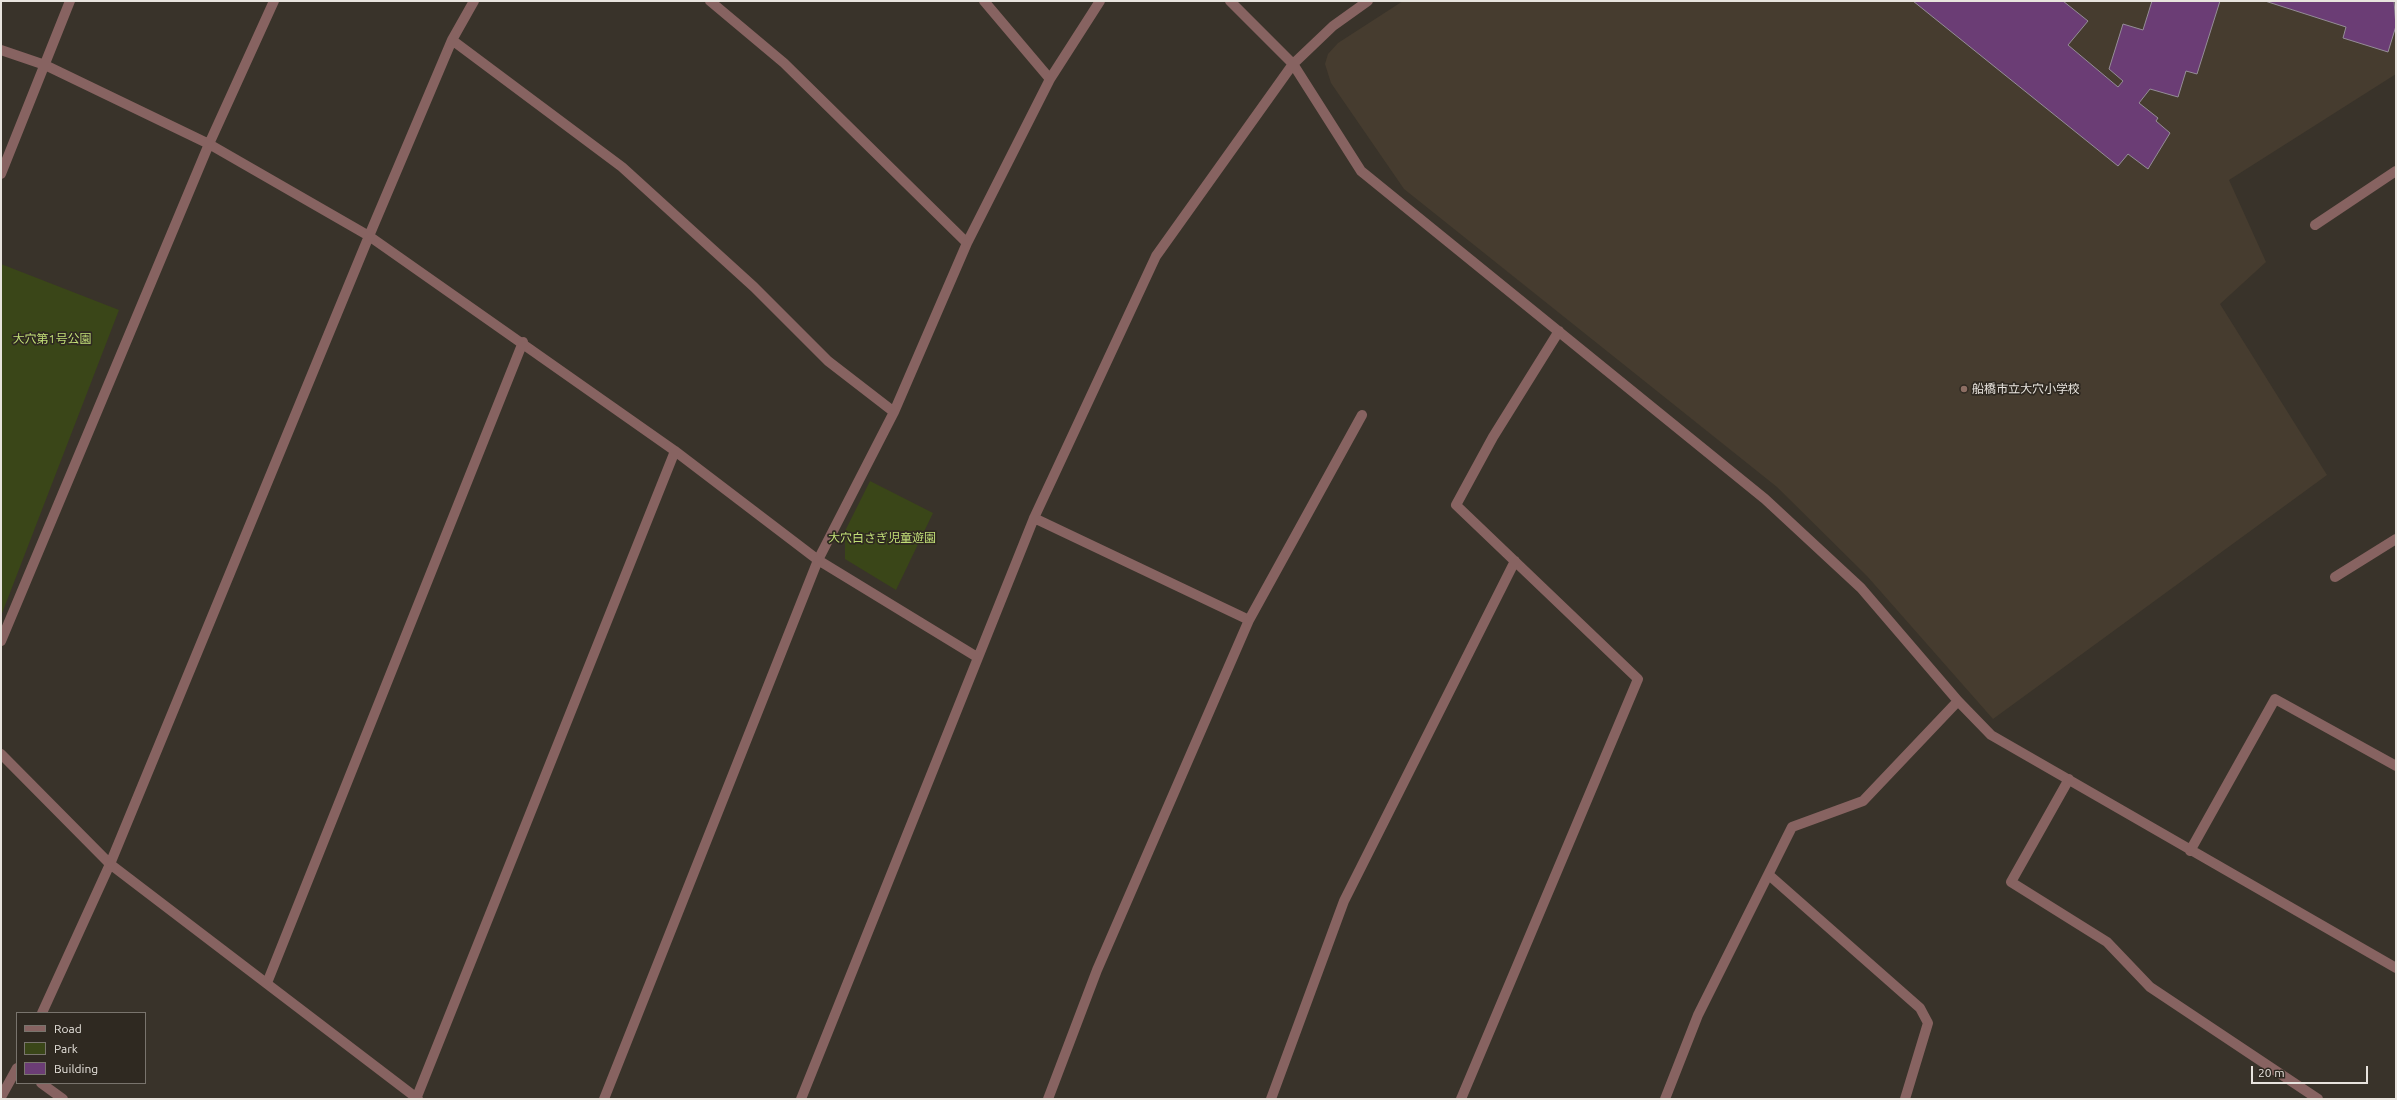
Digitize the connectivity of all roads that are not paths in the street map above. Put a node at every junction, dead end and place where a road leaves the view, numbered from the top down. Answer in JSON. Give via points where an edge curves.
{"nodes":[{"id":1,"x":70,"y":1,"type":"edge"},
{"id":2,"x":274,"y":1,"type":"edge"},
{"id":3,"x":474,"y":1,"type":"edge"},
{"id":4,"x":710,"y":1,"type":"edge"},
{"id":5,"x":984,"y":1,"type":"edge"},
{"id":6,"x":1100,"y":1,"type":"edge"},
{"id":7,"x":1230,"y":1,"type":"edge"},
{"id":8,"x":1368,"y":1,"type":"edge"},
{"id":9,"x":452,"y":40,"type":"junction"},
{"id":10,"x":1,"y":50,"type":"edge"},
{"id":11,"x":45,"y":64,"type":"junction"},
{"id":12,"x":1293,"y":64,"type":"junction"},
{"id":13,"x":1050,"y":79,"type":"junction"},
{"id":14,"x":208,"y":144,"type":"junction"},
{"id":15,"x":2396,"y":171,"type":"edge"},
{"id":16,"x":1,"y":174,"type":"edge"},
{"id":17,"x":2315,"y":225,"type":"dead end"},
{"id":18,"x":369,"y":236,"type":"junction"},
{"id":19,"x":966,"y":243,"type":"junction"},
{"id":20,"x":1559,"y":331,"type":"junction"},
{"id":21,"x":523,"y":342,"type":"junction"},
{"id":22,"x":894,"y":412,"type":"junction"},
{"id":23,"x":1362,"y":415,"type":"dead end"},
{"id":24,"x":675,"y":451,"type":"junction"},
{"id":25,"x":1034,"y":518,"type":"junction"},
{"id":26,"x":2396,"y":539,"type":"edge"},
{"id":27,"x":818,"y":560,"type":"junction"},
{"id":28,"x":1515,"y":561,"type":"junction"},
{"id":29,"x":2335,"y":577,"type":"dead end"},
{"id":30,"x":1249,"y":620,"type":"junction"},
{"id":31,"x":1,"y":641,"type":"edge"},
{"id":32,"x":977,"y":657,"type":"junction"},
{"id":33,"x":1958,"y":701,"type":"junction"},
{"id":34,"x":1,"y":754,"type":"edge"},
{"id":35,"x":2396,"y":766,"type":"edge"},
{"id":36,"x":2069,"y":779,"type":"junction"},
{"id":37,"x":2190,"y":851,"type":"junction"},
{"id":38,"x":110,"y":864,"type":"junction"},
{"id":39,"x":1769,"y":875,"type":"junction"},
{"id":40,"x":2396,"y":968,"type":"edge"},
{"id":41,"x":267,"y":983,"type":"junction"},
{"id":42,"x":42,"y":1012,"type":"edge"},
{"id":43,"x":16,"y":1070,"type":"edge"},
{"id":44,"x":42,"y":1084,"type":"edge"},
{"id":45,"x":1,"y":1097,"type":"edge"},
{"id":46,"x":63,"y":1099,"type":"edge"},
{"id":47,"x":417,"y":1099,"type":"edge"},
{"id":48,"x":604,"y":1099,"type":"edge"},
{"id":49,"x":802,"y":1099,"type":"edge"},
{"id":50,"x":1048,"y":1099,"type":"edge"},
{"id":51,"x":1271,"y":1099,"type":"edge"},
{"id":52,"x":1461,"y":1099,"type":"edge"},
{"id":53,"x":1665,"y":1099,"type":"edge"},
{"id":54,"x":1905,"y":1099,"type":"edge"},
{"id":55,"x":2318,"y":1099,"type":"edge"}],
"edges":[{"from":1,"to":11,"type":"street"},
{"from":2,"to":14,"type":"street"},
{"from":3,"to":9,"type":"street"},
{"from":4,"to":19,"type":"street","via":[[784,63]]},
{"from":5,"to":13,"type":"street"},
{"from":6,"to":13,"type":"street"},
{"from":7,"to":12,"type":"street"},
{"from":8,"to":12,"type":"street","via":[[1333,26]]},
{"from":9,"to":18,"type":"street"},
{"from":9,"to":22,"type":"street","via":[[622,167],[754,287],[828,361]]},
{"from":10,"to":11,"type":"street"},
{"from":11,"to":14,"type":"street"},
{"from":11,"to":16,"type":"street"},
{"from":12,"to":20,"type":"street","via":[[1361,171]]},
{"from":12,"to":25,"type":"street","via":[[1156,256]]},
{"from":13,"to":19,"type":"street"},
{"from":14,"to":18,"type":"street"},
{"from":14,"to":31,"type":"street"},
{"from":15,"to":17,"type":"street"},
{"from":18,"to":21,"type":"street"},
{"from":18,"to":38,"type":"street"},
{"from":19,"to":22,"type":"street"},
{"from":20,"to":28,"type":"street","via":[[1493,437],[1456,505]]},
{"from":20,"to":33,"type":"street","via":[[1765,499],[1855,583]]},
{"from":21,"to":24,"type":"street"},
{"from":21,"to":41,"type":"street"},
{"from":22,"to":27,"type":"street"},
{"from":23,"to":30,"type":"street"},
{"from":24,"to":27,"type":"street"},
{"from":24,"to":47,"type":"street"},
{"from":25,"to":30,"type":"street"},
{"from":25,"to":32,"type":"street"},
{"from":26,"to":29,"type":"street"},
{"from":27,"to":32,"type":"street"},
{"from":27,"to":48,"type":"street"},
{"from":28,"to":51,"type":"street","via":[[1344,901]]},
{"from":28,"to":52,"type":"street","via":[[1638,679]]},
{"from":30,"to":50,"type":"street","via":[[1097,970]]},
{"from":32,"to":49,"type":"street"},
{"from":33,"to":36,"type":"street","via":[[1991,735]]},
{"from":33,"to":39,"type":"street","via":[[1863,801],[1792,827]]},
{"from":34,"to":38,"type":"street"},
{"from":35,"to":37,"type":"street","via":[[2275,699]]},
{"from":36,"to":37,"type":"street"},
{"from":36,"to":55,"type":"street","via":[[2011,882],[2108,942],[2150,987]]},
{"from":37,"to":40,"type":"street"},
{"from":38,"to":41,"type":"street"},
{"from":38,"to":42,"type":"street"},
{"from":39,"to":53,"type":"street","via":[[1698,1014]]},
{"from":39,"to":54,"type":"street","via":[[1920,1008],[1928,1023]]},
{"from":41,"to":47,"type":"street"},
{"from":43,"to":45,"type":"street"},
{"from":44,"to":46,"type":"street"}]}
